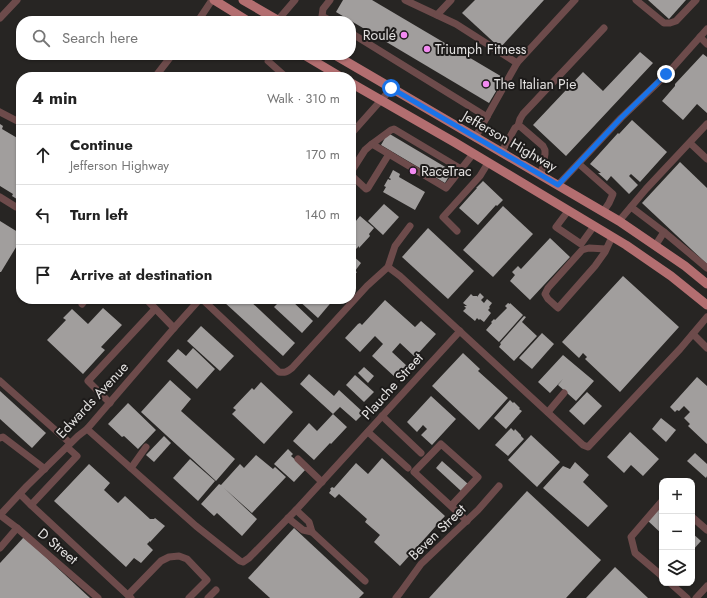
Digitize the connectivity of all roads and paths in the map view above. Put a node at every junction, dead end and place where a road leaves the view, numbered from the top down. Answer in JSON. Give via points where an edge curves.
{"nodes":[{"id":1,"x":17,"y":0,"type":"edge"},
{"id":2,"x":213,"y":0,"type":"edge"},
{"id":3,"x":243,"y":0,"type":"edge"},
{"id":4,"x":295,"y":0,"type":"edge"},
{"id":5,"x":330,"y":0,"type":"edge"},
{"id":6,"x":405,"y":0,"type":"edge"},
{"id":7,"x":451,"y":0,"type":"edge"},
{"id":8,"x":575,"y":0,"type":"edge"},
{"id":9,"x":636,"y":0,"type":"edge"},
{"id":10,"x":696,"y":0,"type":"edge"},
{"id":11,"x":437,"y":15,"type":"junction"},
{"id":12,"x":202,"y":16,"type":"edge"},
{"id":13,"x":240,"y":16,"type":"edge"},
{"id":14,"x":269,"y":16,"type":"edge"},
{"id":15,"x":281,"y":16,"type":"edge"},
{"id":16,"x":322,"y":16,"type":"edge"},
{"id":17,"x":0,"y":18,"type":"edge"},
{"id":18,"x":604,"y":28,"type":"dead end"},
{"id":19,"x":707,"y":30,"type":"edge"},
{"id":20,"x":356,"y":36,"type":"edge"},
{"id":21,"x":700,"y":37,"type":"junction"},
{"id":22,"x":707,"y":44,"type":"edge"},
{"id":23,"x":168,"y":60,"type":"edge"},
{"id":24,"x":268,"y":60,"type":"edge"},
{"id":25,"x":312,"y":60,"type":"edge"},
{"id":26,"x":343,"y":60,"type":"edge"},
{"id":27,"x":517,"y":64,"type":"junction"},
{"id":28,"x":160,"y":72,"type":"edge"},
{"id":29,"x":281,"y":72,"type":"edge"},
{"id":30,"x":333,"y":72,"type":"edge"},
{"id":31,"x":356,"y":86,"type":"edge"},
{"id":32,"x":391,"y":88,"type":"junction"},
{"id":33,"x":381,"y":101,"type":"junction"},
{"id":34,"x":0,"y":112,"type":"edge"},
{"id":35,"x":487,"y":117,"type":"junction"},
{"id":36,"x":16,"y":120,"type":"edge"},
{"id":37,"x":707,"y":124,"type":"edge"},
{"id":38,"x":518,"y":126,"type":"junction"},
{"id":39,"x":356,"y":128,"type":"edge"},
{"id":40,"x":475,"y":138,"type":"junction"},
{"id":41,"x":690,"y":143,"type":"junction"},
{"id":42,"x":372,"y":144,"type":"junction"},
{"id":43,"x":501,"y":153,"type":"junction"},
{"id":44,"x":389,"y":154,"type":"junction"},
{"id":45,"x":472,"y":154,"type":"junction"},
{"id":46,"x":707,"y":159,"type":"edge"},
{"id":47,"x":488,"y":163,"type":"junction"},
{"id":48,"x":579,"y":164,"type":"junction"},
{"id":49,"x":356,"y":165,"type":"edge"},
{"id":50,"x":461,"y":169,"type":"junction"},
{"id":51,"x":541,"y":175,"type":"junction"},
{"id":52,"x":356,"y":178,"type":"edge"},
{"id":53,"x":558,"y":185,"type":"junction"},
{"id":54,"x":0,"y":197,"type":"edge"},
{"id":55,"x":16,"y":207,"type":"edge"},
{"id":56,"x":631,"y":207,"type":"junction"},
{"id":57,"x":568,"y":211,"type":"junction"},
{"id":58,"x":603,"y":212,"type":"junction"},
{"id":59,"x":619,"y":221,"type":"junction"},
{"id":60,"x":410,"y":226,"type":"dead end"},
{"id":61,"x":594,"y":226,"type":"junction"},
{"id":62,"x":458,"y":231,"type":"dead end"},
{"id":63,"x":664,"y":232,"type":"junction"},
{"id":64,"x":612,"y":237,"type":"junction"},
{"id":65,"x":655,"y":246,"type":"junction"},
{"id":66,"x":606,"y":249,"type":"junction"},
{"id":67,"x":388,"y":267,"type":"junction"},
{"id":68,"x":707,"y":268,"type":"edge"},
{"id":69,"x":707,"y":284,"type":"edge"},
{"id":70,"x":356,"y":298,"type":"edge"},
{"id":71,"x":150,"y":304,"type":"edge"},
{"id":72,"x":196,"y":304,"type":"edge"},
{"id":73,"x":206,"y":304,"type":"edge"},
{"id":74,"x":351,"y":304,"type":"edge"},
{"id":75,"x":707,"y":305,"type":"edge"},
{"id":76,"x":154,"y":308,"type":"junction"},
{"id":77,"x":707,"y":316,"type":"edge"},
{"id":78,"x":174,"y":328,"type":"junction"},
{"id":79,"x":460,"y":331,"type":"junction"},
{"id":80,"x":693,"y":334,"type":"junction"},
{"id":81,"x":707,"y":348,"type":"edge"},
{"id":82,"x":0,"y":381,"type":"edge"},
{"id":83,"x":564,"y":393,"type":"dead end"},
{"id":84,"x":110,"y":403,"type":"junction"},
{"id":85,"x":548,"y":412,"type":"junction"},
{"id":86,"x":382,"y":416,"type":"junction"},
{"id":87,"x":87,"y":429,"type":"junction"},
{"id":88,"x":368,"y":432,"type":"junction"},
{"id":89,"x":0,"y":438,"type":"edge"},
{"id":90,"x":69,"y":445,"type":"junction"},
{"id":91,"x":146,"y":447,"type":"dead end"},
{"id":92,"x":422,"y":453,"type":"dead end"},
{"id":93,"x":298,"y":459,"type":"dead end"},
{"id":94,"x":131,"y":468,"type":"junction"},
{"id":95,"x":408,"y":468,"type":"dead end"},
{"id":96,"x":45,"y":469,"type":"junction"},
{"id":97,"x":322,"y":482,"type":"junction"},
{"id":98,"x":499,"y":486,"type":"dead end"},
{"id":99,"x":20,"y":494,"type":"junction"},
{"id":100,"x":659,"y":504,"type":"edge"},
{"id":101,"x":31,"y":505,"type":"junction"},
{"id":102,"x":451,"y":506,"type":"junction"},
{"id":103,"x":296,"y":510,"type":"junction"},
{"id":104,"x":0,"y":515,"type":"edge"},
{"id":105,"x":288,"y":518,"type":"junction"},
{"id":106,"x":695,"y":520,"type":"edge"},
{"id":107,"x":467,"y":521,"type":"junction"},
{"id":108,"x":17,"y":528,"type":"junction"},
{"id":109,"x":707,"y":530,"type":"edge"},
{"id":110,"x":312,"y":532,"type":"junction"},
{"id":111,"x":0,"y":548,"type":"edge"},
{"id":112,"x":659,"y":573,"type":"edge"},
{"id":113,"x":366,"y":581,"type":"dead end"},
{"id":114,"x":673,"y":586,"type":"edge"},
{"id":115,"x":707,"y":586,"type":"edge"},
{"id":116,"x":216,"y":590,"type":"dead end"},
{"id":117,"x":685,"y":596,"type":"edge"},
{"id":118,"x":130,"y":597,"type":"edge"},
{"id":119,"x":98,"y":598,"type":"edge"},
{"id":120,"x":189,"y":598,"type":"edge"},
{"id":121,"x":208,"y":598,"type":"edge"},
{"id":122,"x":396,"y":598,"type":"edge"},
{"id":123,"x":696,"y":598,"type":"edge"}],
"edges":[{"from":1,"to":17,"type":"street"},
{"from":2,"to":12,"type":"street"},
{"from":2,"to":13,"type":"main road"},
{"from":3,"to":14,"type":"main road"},
{"from":4,"to":15,"type":"street"},
{"from":5,"to":16,"type":"street"},
{"from":6,"to":11,"type":"street"},
{"from":7,"to":11,"type":"street"},
{"from":8,"to":27,"type":"street"},
{"from":9,"to":10,"type":"street","via":[[664,23],[676,21]]},
{"from":11,"to":27,"type":"street","via":[[456,24]]},
{"from":18,"to":38,"type":"street","via":[[523,114]]},
{"from":19,"to":21,"type":"street"},
{"from":20,"to":35,"type":"street"},
{"from":21,"to":22,"type":"street"},
{"from":21,"to":48,"type":"street"},
{"from":23,"to":28,"type":"street"},
{"from":24,"to":29,"type":"street"},
{"from":25,"to":30,"type":"main road"},
{"from":26,"to":32,"type":"main road","name":"Jefferson Highway"},
{"from":27,"to":35,"type":"street"},
{"from":31,"to":33,"type":"main road","name":"Jefferson Highway"},
{"from":32,"to":33,"type":"street"},
{"from":32,"to":40,"type":"main road","name":"Jefferson Highway"},
{"from":33,"to":39,"type":"street"},
{"from":33,"to":45,"type":"main road","name":"Jefferson Highway"},
{"from":34,"to":36,"type":"street"},
{"from":35,"to":40,"type":"street"},
{"from":37,"to":41,"type":"street"},
{"from":38,"to":43,"type":"street"},
{"from":38,"to":51,"type":"street","via":[[543,146],[545,154]]},
{"from":40,"to":43,"type":"main road","name":"Jefferson Highway"},
{"from":41,"to":46,"type":"street"},
{"from":41,"to":56,"type":"street"},
{"from":42,"to":44,"type":"street"},
{"from":42,"to":49,"type":"street"},
{"from":42,"to":50,"type":"street","via":[[394,129]]},
{"from":43,"to":51,"type":"main road","name":"Jefferson Highway"},
{"from":44,"to":50,"type":"street","via":[[445,188]]},
{"from":44,"to":52,"type":"street","via":[[368,188],[366,189]]},
{"from":45,"to":47,"type":"main road","name":"Jefferson Highway"},
{"from":45,"to":50,"type":"street"},
{"from":47,"to":57,"type":"main road","name":"Jefferson Highway"},
{"from":47,"to":62,"type":"street","via":[[480,176],[443,217]]},
{"from":48,"to":53,"type":"street"},
{"from":48,"to":58,"type":"street","via":[[613,194]]},
{"from":51,"to":53,"type":"main road","name":"Jefferson Highway"},
{"from":53,"to":58,"type":"main road","name":"Jefferson Highway"},
{"from":54,"to":55,"type":"street"},
{"from":56,"to":59,"type":"street"},
{"from":56,"to":63,"type":"street"},
{"from":57,"to":61,"type":"main road","name":"Jefferson Highway"},
{"from":57,"to":61,"type":"street","via":[[556,227],[581,244]]},
{"from":58,"to":59,"type":"main road","name":"Jefferson Highway"},
{"from":59,"to":65,"type":"main road","name":"Jefferson Highway"},
{"from":60,"to":67,"type":"street","via":[[395,246]]},
{"from":61,"to":64,"type":"main road","name":"Jefferson Highway"},
{"from":63,"to":65,"type":"street"},
{"from":63,"to":68,"type":"street"},
{"from":64,"to":66,"type":"street"},
{"from":64,"to":75,"type":"main road","name":"Jefferson Highway","via":[[671,276]]},
{"from":65,"to":69,"type":"main road","name":"Jefferson Highway"},
{"from":66,"to":66,"type":"street","via":[[595,266],[558,308],[548,299],[545,294],[548,288],[582,250]]},
{"from":67,"to":70,"type":"street"},
{"from":67,"to":79,"type":"street"},
{"from":71,"to":76,"type":"street"},
{"from":72,"to":78,"type":"street","name":"Edwards Avenue"},
{"from":73,"to":74,"type":"street","via":[[279,372],[284,373],[292,368]]},
{"from":76,"to":78,"type":"street"},
{"from":76,"to":84,"type":"street","via":[[88,381]]},
{"from":77,"to":80,"type":"street"},
{"from":78,"to":84,"type":"street","name":"Edwards Avenue"},
{"from":79,"to":85,"type":"street"},
{"from":79,"to":86,"type":"street","name":"Plauche Street"},
{"from":80,"to":81,"type":"street"},
{"from":80,"to":85,"type":"street","via":[[588,447]]},
{"from":82,"to":90,"type":"street"},
{"from":83,"to":85,"type":"street"},
{"from":84,"to":87,"type":"street","name":"Edwards Avenue"},
{"from":86,"to":88,"type":"street","name":"Plauche Street"},
{"from":86,"to":92,"type":"street"},
{"from":87,"to":90,"type":"street","name":"Edwards Avenue"},
{"from":87,"to":94,"type":"street","name":"Plauche Street"},
{"from":88,"to":95,"type":"street"},
{"from":88,"to":97,"type":"street","name":"Plauche Street"},
{"from":89,"to":96,"type":"street","via":[[3,437]]},
{"from":90,"to":96,"type":"street","name":"Edwards Avenue"},
{"from":90,"to":101,"type":"street","via":[[77,456]]},
{"from":91,"to":94,"type":"street"},
{"from":93,"to":97,"type":"street"},
{"from":94,"to":105,"type":"street","name":"Plauche Street","via":[[196,526],[243,562]]},
{"from":96,"to":99,"type":"street","name":"Edwards Avenue"},
{"from":97,"to":103,"type":"street","name":"Plauche Street"},
{"from":98,"to":107,"type":"street","name":"Beven Street"},
{"from":99,"to":101,"type":"street"},
{"from":99,"to":104,"type":"street","name":"Edwards Avenue"},
{"from":100,"to":112,"type":"street","via":[[631,537],[635,553]]},
{"from":101,"to":118,"type":"street"},
{"from":102,"to":102,"type":"street","via":[[414,472],[441,444],[478,477]]},
{"from":102,"to":107,"type":"street"},
{"from":103,"to":105,"type":"street","name":"Plauche Street"},
{"from":103,"to":110,"type":"street","via":[[309,522]]},
{"from":104,"to":108,"type":"street","name":"D Street"},
{"from":105,"to":110,"type":"street","via":[[303,530]]},
{"from":106,"to":109,"type":"street"},
{"from":107,"to":122,"type":"street","name":"Beven Street","via":[[421,564]]},
{"from":108,"to":111,"type":"street"},
{"from":108,"to":119,"type":"street","name":"D Street"},
{"from":110,"to":113,"type":"street"},
{"from":114,"to":117,"type":"street"},
{"from":115,"to":123,"type":"street"},
{"from":116,"to":121,"type":"street"},
{"from":118,"to":120,"type":"street","via":[[160,561],[179,556],[187,559],[207,580]]}]}
